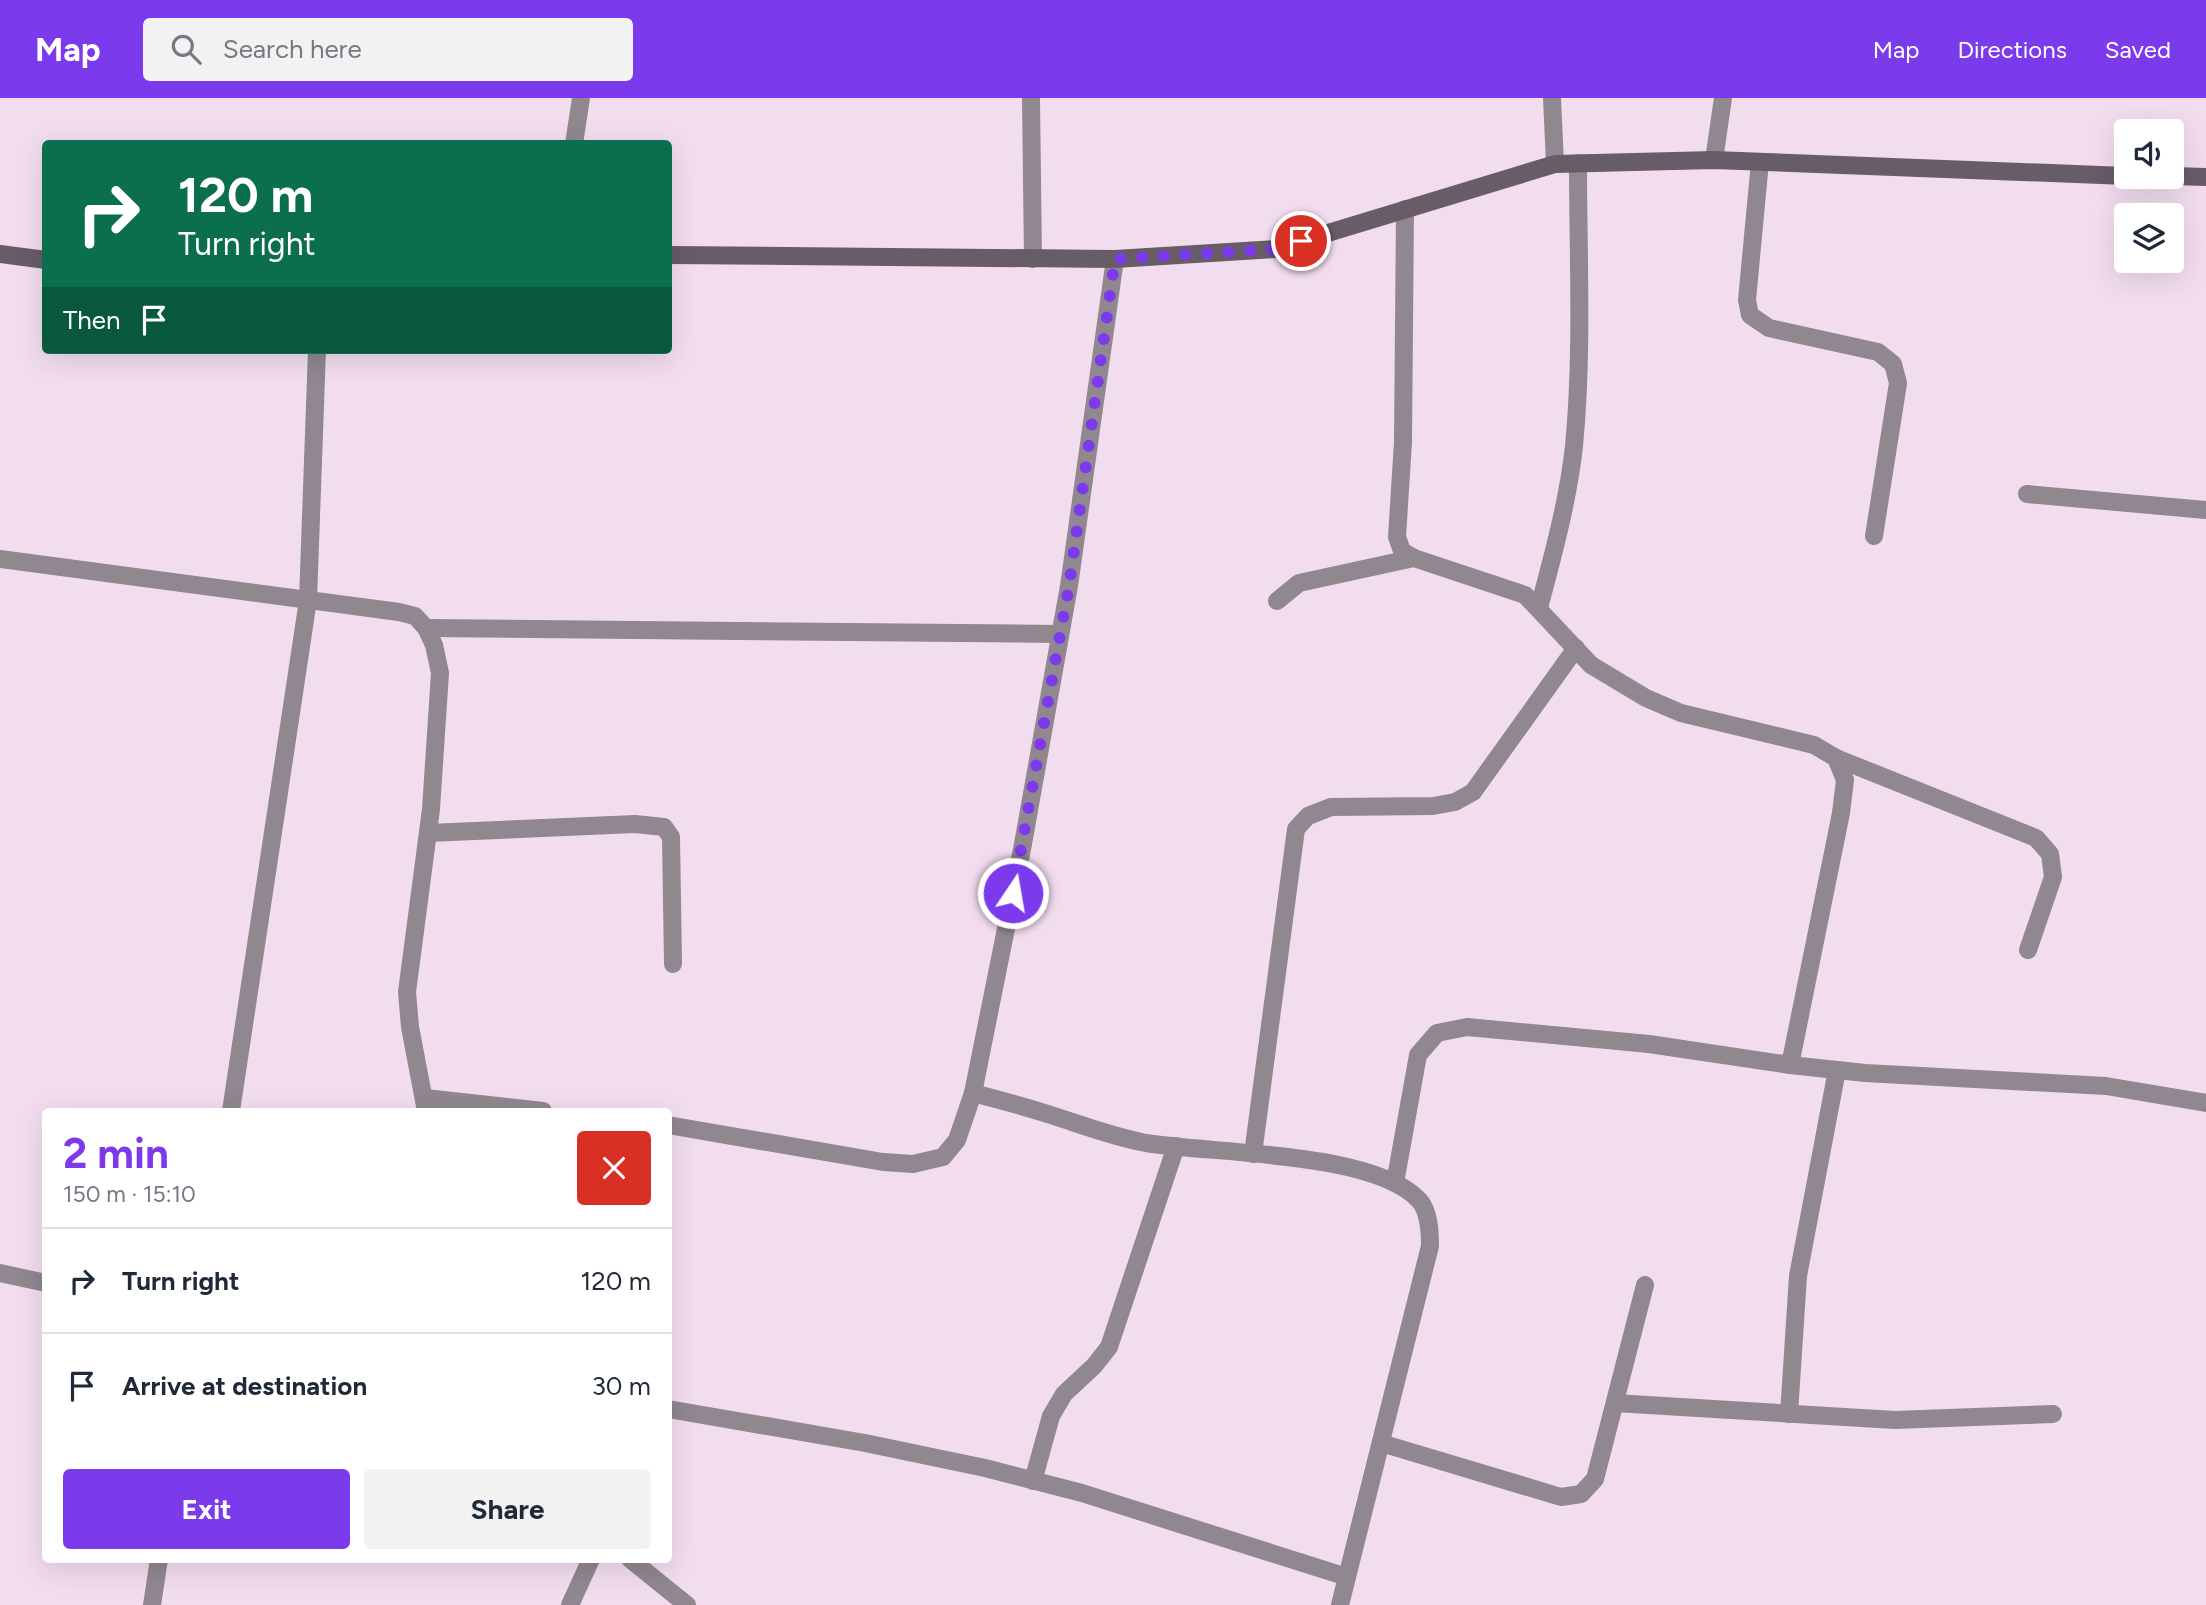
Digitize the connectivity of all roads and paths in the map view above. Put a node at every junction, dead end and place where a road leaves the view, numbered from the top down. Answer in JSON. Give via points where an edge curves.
{"nodes":[{"id":1,"x":581,"y":98,"type":"edge"},
{"id":2,"x":1031,"y":98,"type":"edge"},
{"id":3,"x":1552,"y":98,"type":"edge"},
{"id":4,"x":1723,"y":98,"type":"edge"},
{"id":5,"x":575,"y":140,"type":"edge"},
{"id":6,"x":1714,"y":160,"type":"junction"},
{"id":7,"x":1760,"y":162,"type":"junction"},
{"id":8,"x":1578,"y":163,"type":"junction"},
{"id":9,"x":1555,"y":164,"type":"junction"},
{"id":10,"x":2114,"y":176,"type":"edge"},
{"id":11,"x":2184,"y":176,"type":"edge"},
{"id":12,"x":2206,"y":177,"type":"edge"},
{"id":13,"x":1405,"y":209,"type":"junction"},
{"id":14,"x":0,"y":254,"type":"edge"},
{"id":15,"x":672,"y":255,"type":"edge"},
{"id":16,"x":42,"y":259,"type":"edge"},
{"id":17,"x":1033,"y":259,"type":"junction"},
{"id":18,"x":1115,"y":259,"type":"junction"},
{"id":19,"x":317,"y":354,"type":"edge"},
{"id":20,"x":2027,"y":494,"type":"dead end"},
{"id":21,"x":2206,"y":510,"type":"edge"},
{"id":22,"x":1874,"y":537,"type":"dead end"},
{"id":23,"x":1415,"y":558,"type":"junction"},
{"id":24,"x":0,"y":559,"type":"edge"},
{"id":25,"x":308,"y":600,"type":"junction"},
{"id":26,"x":1277,"y":601,"type":"dead end"},
{"id":27,"x":1539,"y":608,"type":"junction"},
{"id":28,"x":426,"y":628,"type":"junction"},
{"id":29,"x":1060,"y":634,"type":"junction"},
{"id":30,"x":1576,"y":648,"type":"junction"},
{"id":31,"x":1836,"y":758,"type":"junction"},
{"id":32,"x":428,"y":833,"type":"junction"},
{"id":33,"x":2028,"y":950,"type":"dead end"},
{"id":34,"x":673,"y":964,"type":"dead end"},
{"id":35,"x":1790,"y":1065,"type":"junction"},
{"id":36,"x":1837,"y":1070,"type":"junction"},
{"id":37,"x":972,"y":1093,"type":"junction"},
{"id":38,"x":2206,"y":1103,"type":"edge"},
{"id":39,"x":425,"y":1105,"type":"edge"},
{"id":40,"x":231,"y":1108,"type":"edge"},
{"id":41,"x":484,"y":1108,"type":"edge"},
{"id":42,"x":672,"y":1126,"type":"edge"},
{"id":43,"x":1176,"y":1146,"type":"junction"},
{"id":44,"x":1253,"y":1154,"type":"junction"},
{"id":45,"x":1395,"y":1183,"type":"junction"},
{"id":46,"x":0,"y":1273,"type":"edge"},
{"id":47,"x":42,"y":1282,"type":"edge"},
{"id":48,"x":1645,"y":1285,"type":"dead end"},
{"id":49,"x":1615,"y":1403,"type":"junction"},
{"id":50,"x":672,"y":1410,"type":"edge"},
{"id":51,"x":1789,"y":1414,"type":"junction"},
{"id":52,"x":2053,"y":1414,"type":"dead end"},
{"id":53,"x":1381,"y":1443,"type":"junction"},
{"id":54,"x":1033,"y":1481,"type":"junction"},
{"id":55,"x":158,"y":1563,"type":"edge"},
{"id":56,"x":589,"y":1563,"type":"edge"},
{"id":57,"x":635,"y":1563,"type":"edge"},
{"id":58,"x":1347,"y":1577,"type":"junction"},
{"id":59,"x":152,"y":1605,"type":"edge"},
{"id":60,"x":570,"y":1605,"type":"edge"},
{"id":61,"x":687,"y":1605,"type":"edge"},
{"id":62,"x":1340,"y":1605,"type":"edge"}],
"edges":[{"from":1,"to":5,"type":"street"},
{"from":2,"to":17,"type":"street"},
{"from":3,"to":9,"type":"street"},
{"from":4,"to":6,"type":"street"},
{"from":6,"to":7,"type":"street"},
{"from":6,"to":8,"type":"street"},
{"from":7,"to":10,"type":"street"},
{"from":7,"to":22,"type":"street","via":[[1746,300],[1750,315],[1769,328],[1878,352],[1893,364],[1898,383]]},
{"from":8,"to":9,"type":"street"},
{"from":8,"to":27,"type":"street","via":[[1578,387],[1573,449],[1560,528]]},
{"from":9,"to":13,"type":"street"},
{"from":11,"to":12,"type":"street"},
{"from":13,"to":18,"type":"street","via":[[1275,249]]},
{"from":13,"to":23,"type":"street","via":[[1403,442],[1397,537],[1402,551]]},
{"from":14,"to":16,"type":"street"},
{"from":15,"to":17,"type":"street"},
{"from":17,"to":18,"type":"street"},
{"from":18,"to":29,"type":"street"},
{"from":19,"to":25,"type":"street"},
{"from":20,"to":21,"type":"street"},
{"from":23,"to":26,"type":"street","via":[[1299,583]]},
{"from":23,"to":27,"type":"street","via":[[1525,595]]},
{"from":24,"to":25,"type":"street"},
{"from":25,"to":28,"type":"street","via":[[399,612],[415,616]]},
{"from":25,"to":40,"type":"street"},
{"from":27,"to":30,"type":"street"},
{"from":28,"to":29,"type":"street"},
{"from":28,"to":32,"type":"street","via":[[440,673]]},
{"from":29,"to":37,"type":"street"},
{"from":30,"to":31,"type":"street","via":[[1612,678],[1681,713],[1814,745]]},
{"from":30,"to":44,"type":"street","via":[[1473,792],[1433,806],[1331,807],[1308,816],[1296,829]]},
{"from":31,"to":33,"type":"street","via":[[2036,838],[2050,855],[2053,877]]},
{"from":31,"to":35,"type":"street","via":[[1845,780],[1841,813]]},
{"from":32,"to":34,"type":"street","via":[[635,824],[664,827],[671,837]]},
{"from":32,"to":39,"type":"street","via":[[407,992]]},
{"from":35,"to":36,"type":"street"},
{"from":35,"to":45,"type":"street","via":[[1649,1044],[1467,1027],[1437,1033],[1418,1055]]},
{"from":36,"to":38,"type":"street","via":[[2106,1086]]},
{"from":36,"to":51,"type":"street","via":[[1797,1276]]},
{"from":37,"to":42,"type":"street","via":[[957,1140],[943,1157],[913,1164]]},
{"from":37,"to":43,"type":"street","via":[[1098,1132]]},
{"from":39,"to":41,"type":"street"},
{"from":43,"to":44,"type":"street"},
{"from":43,"to":54,"type":"street","via":[[1109,1347],[1064,1394],[1051,1416]]},
{"from":44,"to":45,"type":"street","via":[[1350,1167]]},
{"from":45,"to":53,"type":"street","via":[[1420,1201],[1429,1225],[1430,1246]]},
{"from":46,"to":47,"type":"street"},
{"from":48,"to":49,"type":"street"},
{"from":49,"to":51,"type":"street"},
{"from":49,"to":53,"type":"street","via":[[1595,1479],[1581,1494],[1561,1497]]},
{"from":50,"to":54,"type":"street","via":[[865,1443]]},
{"from":51,"to":52,"type":"street","via":[[1895,1420]]},
{"from":53,"to":58,"type":"street"},
{"from":54,"to":58,"type":"street"},
{"from":55,"to":59,"type":"street"},
{"from":56,"to":60,"type":"street"},
{"from":57,"to":61,"type":"street"},
{"from":58,"to":62,"type":"street"}]}
